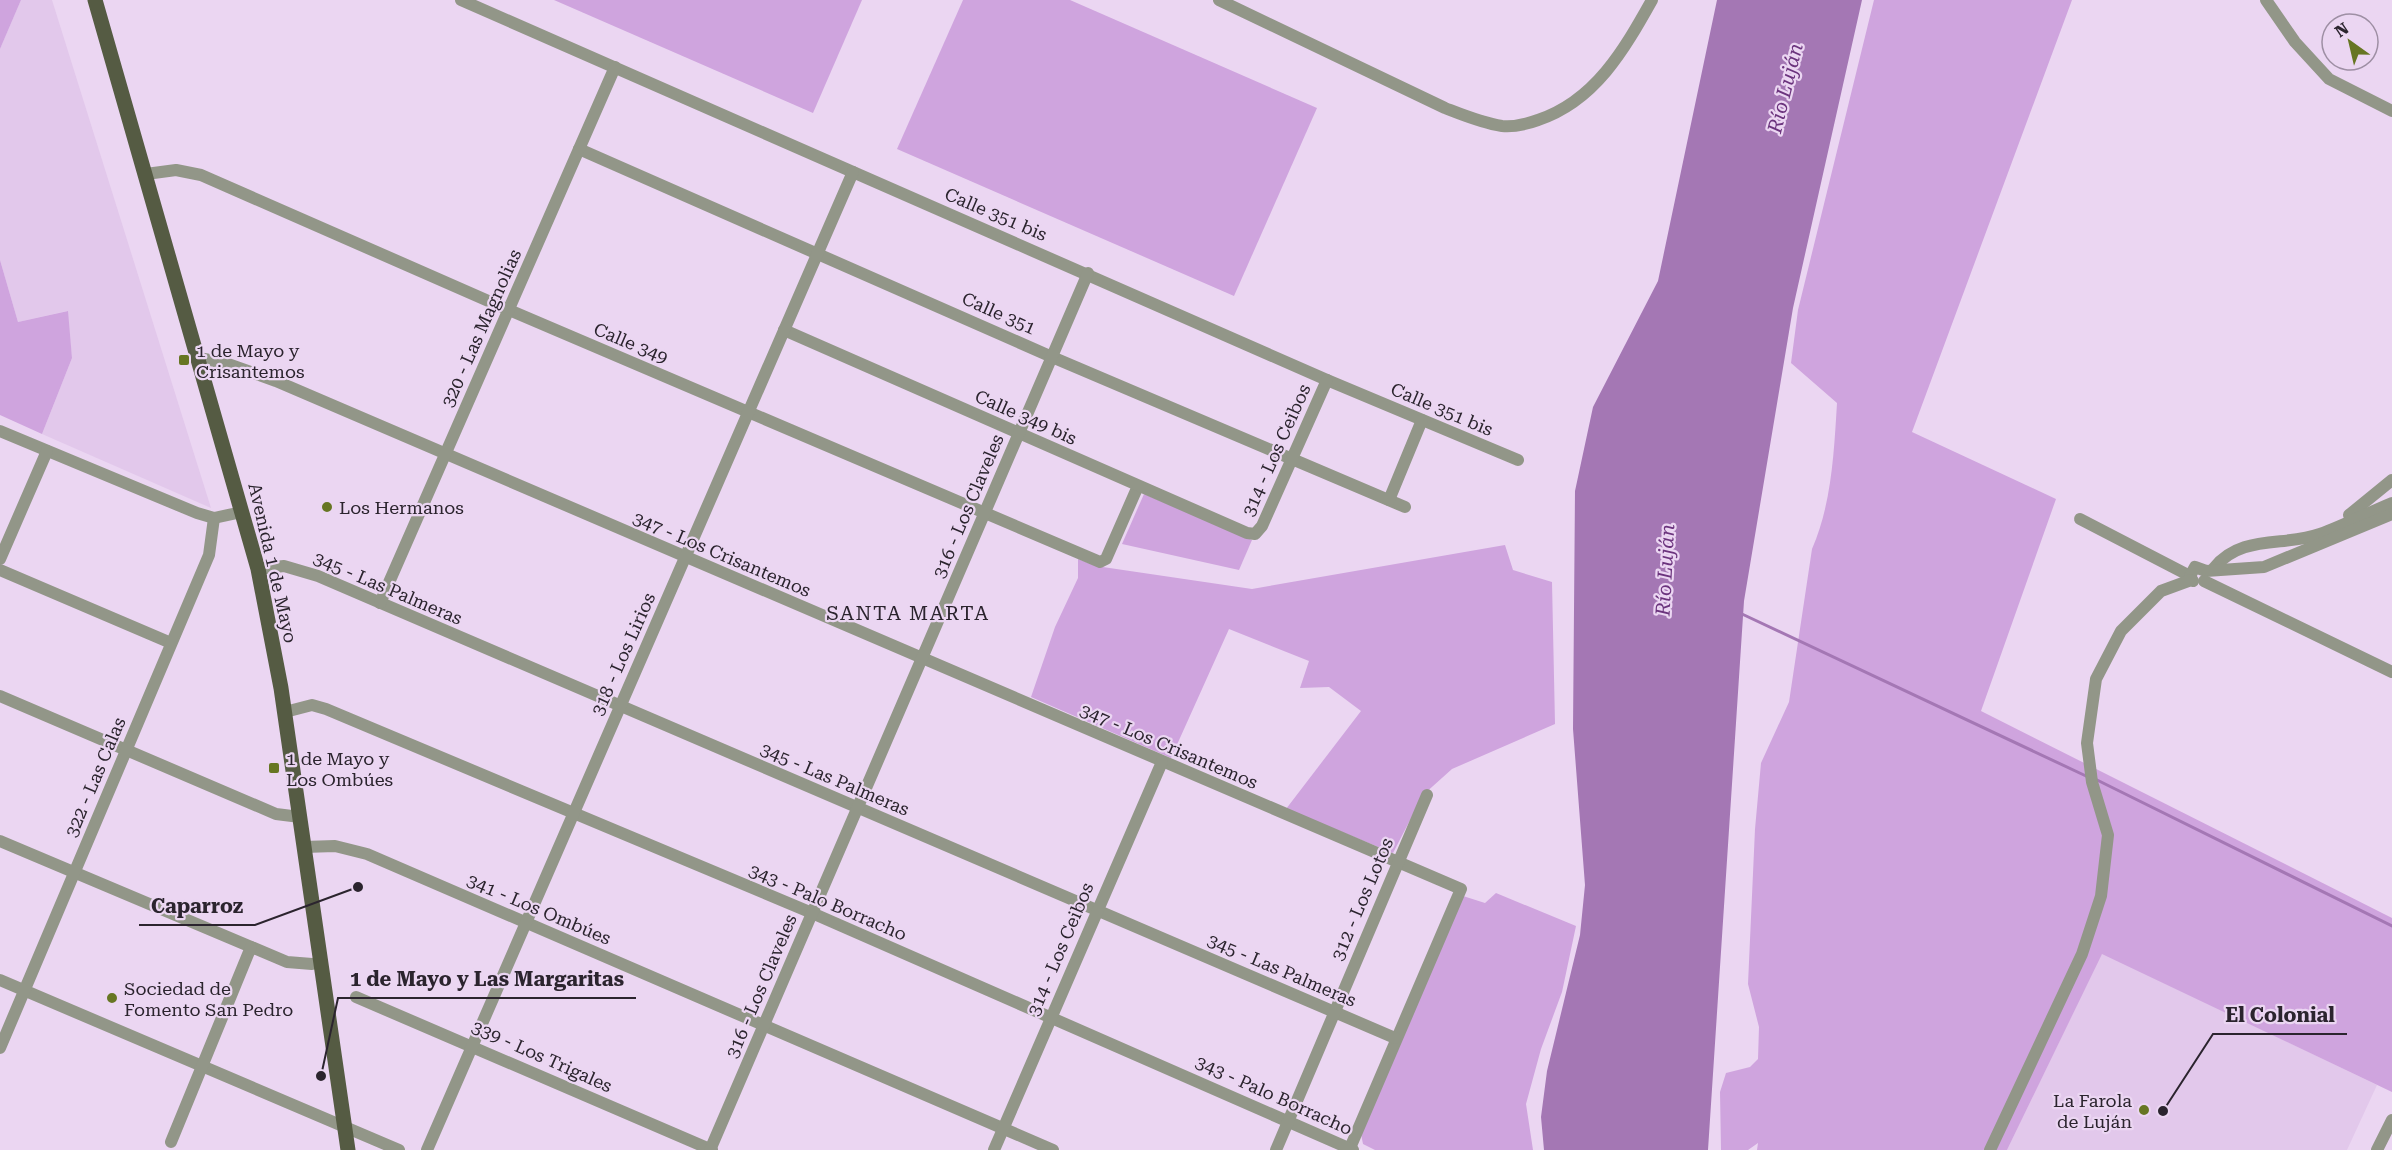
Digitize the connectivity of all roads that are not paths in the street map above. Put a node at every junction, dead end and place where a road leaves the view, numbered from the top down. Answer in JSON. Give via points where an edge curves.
{"nodes":[{"id":1,"x":95,"y":0,"type":"edge"},
{"id":2,"x":461,"y":0,"type":"edge"},
{"id":3,"x":1220,"y":0,"type":"edge"},
{"id":4,"x":1652,"y":0,"type":"edge"},
{"id":5,"x":2266,"y":0,"type":"edge"},
{"id":6,"x":615,"y":68,"type":"junction"},
{"id":7,"x":2392,"y":111,"type":"edge"},
{"id":8,"x":579,"y":149,"type":"junction"},
{"id":9,"x":852,"y":172,"type":"junction"},
{"id":10,"x":146,"y":174,"type":"junction"},
{"id":11,"x":818,"y":252,"type":"junction"},
{"id":12,"x":1088,"y":273,"type":"junction"},
{"id":13,"x":509,"y":310,"type":"junction"},
{"id":14,"x":784,"y":330,"type":"junction"},
{"id":15,"x":1052,"y":357,"type":"junction"},
{"id":16,"x":199,"y":358,"type":"junction"},
{"id":17,"x":1327,"y":380,"type":"junction"},
{"id":18,"x":748,"y":412,"type":"junction"},
{"id":19,"x":1422,"y":420,"type":"junction"},
{"id":20,"x":0,"y":430,"type":"edge"},
{"id":21,"x":1019,"y":434,"type":"junction"},
{"id":22,"x":47,"y":451,"type":"junction"},
{"id":23,"x":445,"y":455,"type":"junction"},
{"id":24,"x":1291,"y":458,"type":"junction"},
{"id":25,"x":1518,"y":460,"type":"dead end"},
{"id":26,"x":2392,"y":480,"type":"edge"},
{"id":27,"x":1137,"y":486,"type":"junction"},
{"id":28,"x":1389,"y":500,"type":"junction"},
{"id":29,"x":2392,"y":502,"type":"edge"},
{"id":30,"x":1405,"y":507,"type":"dead end"},
{"id":31,"x":242,"y":512,"type":"junction"},
{"id":32,"x":984,"y":514,"type":"junction"},
{"id":33,"x":2392,"y":514,"type":"edge"},
{"id":34,"x":214,"y":518,"type":"junction"},
{"id":35,"x":2080,"y":519,"type":"dead end"},
{"id":36,"x":1255,"y":534,"type":"joint"},
{"id":37,"x":2321,"y":538,"type":"junction"},
{"id":38,"x":685,"y":558,"type":"junction"},
{"id":39,"x":0,"y":559,"type":"edge"},
{"id":40,"x":258,"y":569,"type":"junction"},
{"id":41,"x":0,"y":570,"type":"edge"},
{"id":42,"x":2201,"y":575,"type":"junction"},
{"id":43,"x":380,"y":603,"type":"junction"},
{"id":44,"x":171,"y":643,"type":"junction"},
{"id":45,"x":922,"y":660,"type":"junction"},
{"id":46,"x":2392,"y":672,"type":"edge"},
{"id":47,"x":0,"y":696,"type":"edge"},
{"id":48,"x":620,"y":707,"type":"junction"},
{"id":49,"x":285,"y":712,"type":"junction"},
{"id":50,"x":126,"y":752,"type":"junction"},
{"id":51,"x":1162,"y":762,"type":"junction"},
{"id":52,"x":1426,"y":795,"type":"dead end"},
{"id":53,"x":857,"y":808,"type":"junction"},
{"id":54,"x":573,"y":815,"type":"junction"},
{"id":55,"x":300,"y":817,"type":"junction"},
{"id":56,"x":0,"y":841,"type":"edge"},
{"id":57,"x":304,"y":847,"type":"junction"},
{"id":58,"x":1397,"y":862,"type":"junction"},
{"id":59,"x":75,"y":872,"type":"junction"},
{"id":60,"x":1096,"y":910,"type":"junction"},
{"id":61,"x":812,"y":913,"type":"junction"},
{"id":62,"x":526,"y":923,"type":"junction"},
{"id":63,"x":251,"y":947,"type":"junction"},
{"id":64,"x":321,"y":962,"type":"junction"},
{"id":65,"x":0,"y":980,"type":"edge"},
{"id":66,"x":25,"y":991,"type":"junction"},
{"id":67,"x":356,"y":997,"type":"dead end"},
{"id":68,"x":1335,"y":1012,"type":"junction"},
{"id":69,"x":1050,"y":1018,"type":"junction"},
{"id":70,"x":764,"y":1025,"type":"junction"},
{"id":71,"x":1395,"y":1038,"type":"junction"},
{"id":72,"x":474,"y":1046,"type":"junction"},
{"id":73,"x":0,"y":1048,"type":"edge"},
{"id":74,"x":203,"y":1067,"type":"junction"},
{"id":75,"x":1288,"y":1120,"type":"junction"},
{"id":76,"x":2392,"y":1120,"type":"edge"},
{"id":77,"x":345,"y":1127,"type":"junction"},
{"id":78,"x":1002,"y":1129,"type":"junction"},
{"id":79,"x":171,"y":1142,"type":"dead end"},
{"id":80,"x":1352,"y":1149,"type":"edge"},
{"id":81,"x":348,"y":1150,"type":"edge"},
{"id":82,"x":399,"y":1150,"type":"edge"},
{"id":83,"x":427,"y":1150,"type":"edge"},
{"id":84,"x":711,"y":1150,"type":"edge"},
{"id":85,"x":994,"y":1150,"type":"edge"},
{"id":86,"x":1053,"y":1150,"type":"edge"},
{"id":87,"x":1276,"y":1150,"type":"edge"},
{"id":88,"x":1990,"y":1150,"type":"edge"},
{"id":89,"x":2378,"y":1150,"type":"edge"}],
"edges":[{"from":1,"to":10,"type":"main road","name":"Avenida 1 de Mayo"},
{"from":2,"to":6,"type":"street","name":"Calle 351 bis"},
{"from":3,"to":4,"type":"street","via":[[1444,108],[1504,126],[1556,114],[1580,98],[1619,57]]},
{"from":5,"to":7,"type":"street","via":[[2295,42],[2329,79]]},
{"from":6,"to":8,"type":"street","name":"320 - Las Magnolias"},
{"from":6,"to":9,"type":"street","name":"Calle 351 bis"},
{"from":8,"to":11,"type":"street","name":"Calle 351"},
{"from":8,"to":13,"type":"street","name":"320 - Las Magnolias"},
{"from":9,"to":11,"type":"street","name":"318 - Los Lirios"},
{"from":9,"to":12,"type":"street","name":"Calle 351 bis"},
{"from":10,"to":13,"type":"street","name":"Calle 349","via":[[176,170],[201,176]]},
{"from":10,"to":16,"type":"main road","name":"Avenida 1 de Mayo"},
{"from":11,"to":14,"type":"street","name":"318 - Los Lirios"},
{"from":11,"to":15,"type":"street","name":"Calle 351"},
{"from":12,"to":15,"type":"street","name":"316 - Los Claveles"},
{"from":12,"to":17,"type":"street","name":"Calle 351 bis"},
{"from":13,"to":18,"type":"street","name":"Calle 349"},
{"from":13,"to":23,"type":"street","name":"320 - Las Magnolias"},
{"from":14,"to":18,"type":"street","name":"318 - Los Lirios"},
{"from":14,"to":21,"type":"street","name":"Calle 349 bis"},
{"from":15,"to":21,"type":"street","name":"316 - Los Claveles"},
{"from":15,"to":24,"type":"street","name":"Calle 351"},
{"from":16,"to":23,"type":"street","name":"347 - Los Crisantemos","via":[[276,381]]},
{"from":16,"to":31,"type":"main road","name":"Avenida 1 de Mayo"},
{"from":17,"to":19,"type":"street","name":"Calle 351 bis"},
{"from":17,"to":24,"type":"street","name":"314 - Los Ceibos"},
{"from":18,"to":32,"type":"street","name":"Calle 349"},
{"from":18,"to":38,"type":"street","name":"318 - Los Lirios"},
{"from":19,"to":25,"type":"street","name":"Calle 351 bis"},
{"from":19,"to":28,"type":"street"},
{"from":20,"to":22,"type":"street"},
{"from":21,"to":27,"type":"street","name":"Calle 349 bis"},
{"from":21,"to":32,"type":"street","name":"316 - Los Claveles"},
{"from":22,"to":34,"type":"street"},
{"from":22,"to":39,"type":"street"},
{"from":23,"to":38,"type":"street","name":"347 - Los Crisantemos"},
{"from":23,"to":43,"type":"street","name":"320 - Las Magnolias"},
{"from":24,"to":28,"type":"street","name":"Calle 351"},
{"from":24,"to":36,"type":"street","name":"314 - Los Ceibos"},
{"from":26,"to":37,"type":"street"},
{"from":27,"to":32,"type":"street","name":"Calle 349","via":[[1106,559],[1100,562]]},
{"from":27,"to":36,"type":"street","name":"Calle 349 bis"},
{"from":28,"to":30,"type":"street","name":"Calle 351"},
{"from":29,"to":37,"type":"street"},
{"from":31,"to":34,"type":"street"},
{"from":31,"to":40,"type":"main road","name":"Avenida 1 de Mayo"},
{"from":32,"to":45,"type":"street","name":"316 - Los Claveles"},
{"from":33,"to":37,"type":"street"},
{"from":34,"to":44,"type":"street","name":"322 - Las Calas","via":[[209,555]]},
{"from":35,"to":42,"type":"street"},
{"from":37,"to":42,"type":"street","via":[[2264,567]]},
{"from":37,"to":42,"type":"street","via":[[2247,545]]},
{"from":38,"to":45,"type":"street","name":"347 - Los Crisantemos"},
{"from":38,"to":48,"type":"street","name":"318 - Los Lirios"},
{"from":40,"to":43,"type":"street","name":"345 - Las Palmeras","via":[[284,566]]},
{"from":40,"to":49,"type":"main road","name":"Avenida 1 de Mayo"},
{"from":41,"to":44,"type":"street"},
{"from":42,"to":46,"type":"street"},
{"from":42,"to":88,"type":"street","via":[[2161,591],[2121,631],[2096,679],[2087,743],[2091,778],[2108,835],[2102,896],[2082,954]]},
{"from":43,"to":48,"type":"street","name":"345 - Las Palmeras"},
{"from":44,"to":50,"type":"street","name":"322 - Las Calas"},
{"from":45,"to":51,"type":"street","name":"347 - Los Crisantemos"},
{"from":45,"to":53,"type":"street","name":"316 - Los Claveles"},
{"from":47,"to":50,"type":"street"},
{"from":48,"to":53,"type":"street","name":"345 - Las Palmeras"},
{"from":48,"to":54,"type":"street","name":"318 - Los Lirios"},
{"from":49,"to":54,"type":"street","name":"343 - Palo Borracho","via":[[312,705],[326,709]]},
{"from":49,"to":55,"type":"main road","name":"Avenida 1 de Mayo"},
{"from":50,"to":55,"type":"street","via":[[276,814]]},
{"from":50,"to":59,"type":"street","name":"322 - Las Calas"},
{"from":51,"to":58,"type":"street","name":"347 - Los Crisantemos"},
{"from":51,"to":60,"type":"street","name":"314 - Los Ceibos"},
{"from":52,"to":58,"type":"street","name":"312 - Los Lotos"},
{"from":53,"to":60,"type":"street","name":"345 - Las Palmeras"},
{"from":53,"to":61,"type":"street","name":"316 - Los Claveles"},
{"from":54,"to":61,"type":"street","name":"343 - Palo Borracho"},
{"from":54,"to":62,"type":"street","name":"318 - Los Lirios"},
{"from":55,"to":57,"type":"main road","name":"Avenida 1 de Mayo"},
{"from":56,"to":59,"type":"street"},
{"from":57,"to":62,"type":"street","name":"341 - Los Ombúes","via":[[357,850]]},
{"from":57,"to":64,"type":"main road","name":"Avenida 1 de Mayo"},
{"from":58,"to":68,"type":"street","name":"312 - Los Lotos"},
{"from":58,"to":71,"type":"street","name":"347 - Los Crisantemos","via":[[1461,889]]},
{"from":59,"to":63,"type":"street"},
{"from":59,"to":66,"type":"street","name":"322 - Las Calas"},
{"from":60,"to":68,"type":"street","name":"345 - Las Palmeras"},
{"from":60,"to":69,"type":"street","name":"314 - Los Ceibos"},
{"from":61,"to":69,"type":"street","name":"343 - Palo Borracho"},
{"from":61,"to":70,"type":"street","name":"316 - Los Claveles"},
{"from":62,"to":70,"type":"street","name":"341 - Los Ombúes"},
{"from":62,"to":72,"type":"street","name":"318 - Los Lirios"},
{"from":63,"to":64,"type":"street","via":[[287,962]]},
{"from":63,"to":74,"type":"street"},
{"from":64,"to":77,"type":"main road","name":"Avenida 1 de Mayo"},
{"from":65,"to":66,"type":"street"},
{"from":66,"to":73,"type":"street","name":"322 - Las Calas"},
{"from":66,"to":74,"type":"street"},
{"from":67,"to":72,"type":"street","name":"339 - Los Trigales"},
{"from":68,"to":71,"type":"street","name":"345 - Las Palmeras"},
{"from":68,"to":75,"type":"street","name":"312 - Los Lotos"},
{"from":69,"to":75,"type":"street","name":"343 - Palo Borracho"},
{"from":69,"to":78,"type":"street","name":"314 - Los Ceibos"},
{"from":70,"to":78,"type":"street","name":"341 - Los Ombúes"},
{"from":70,"to":84,"type":"street","name":"316 - Los Claveles"},
{"from":71,"to":80,"type":"street"},
{"from":72,"to":83,"type":"street","name":"318 - Los Lirios"},
{"from":72,"to":84,"type":"street","name":"339 - Los Trigales"},
{"from":74,"to":77,"type":"street"},
{"from":74,"to":79,"type":"street"},
{"from":75,"to":80,"type":"street","name":"343 - Palo Borracho"},
{"from":75,"to":87,"type":"street","name":"312 - Los Lotos"},
{"from":76,"to":89,"type":"street"},
{"from":77,"to":81,"type":"main road","name":"Avenida 1 de Mayo"},
{"from":77,"to":82,"type":"street"},
{"from":78,"to":85,"type":"street","name":"314 - Los Ceibos"},
{"from":78,"to":86,"type":"street","name":"341 - Los Ombúes"}]}
